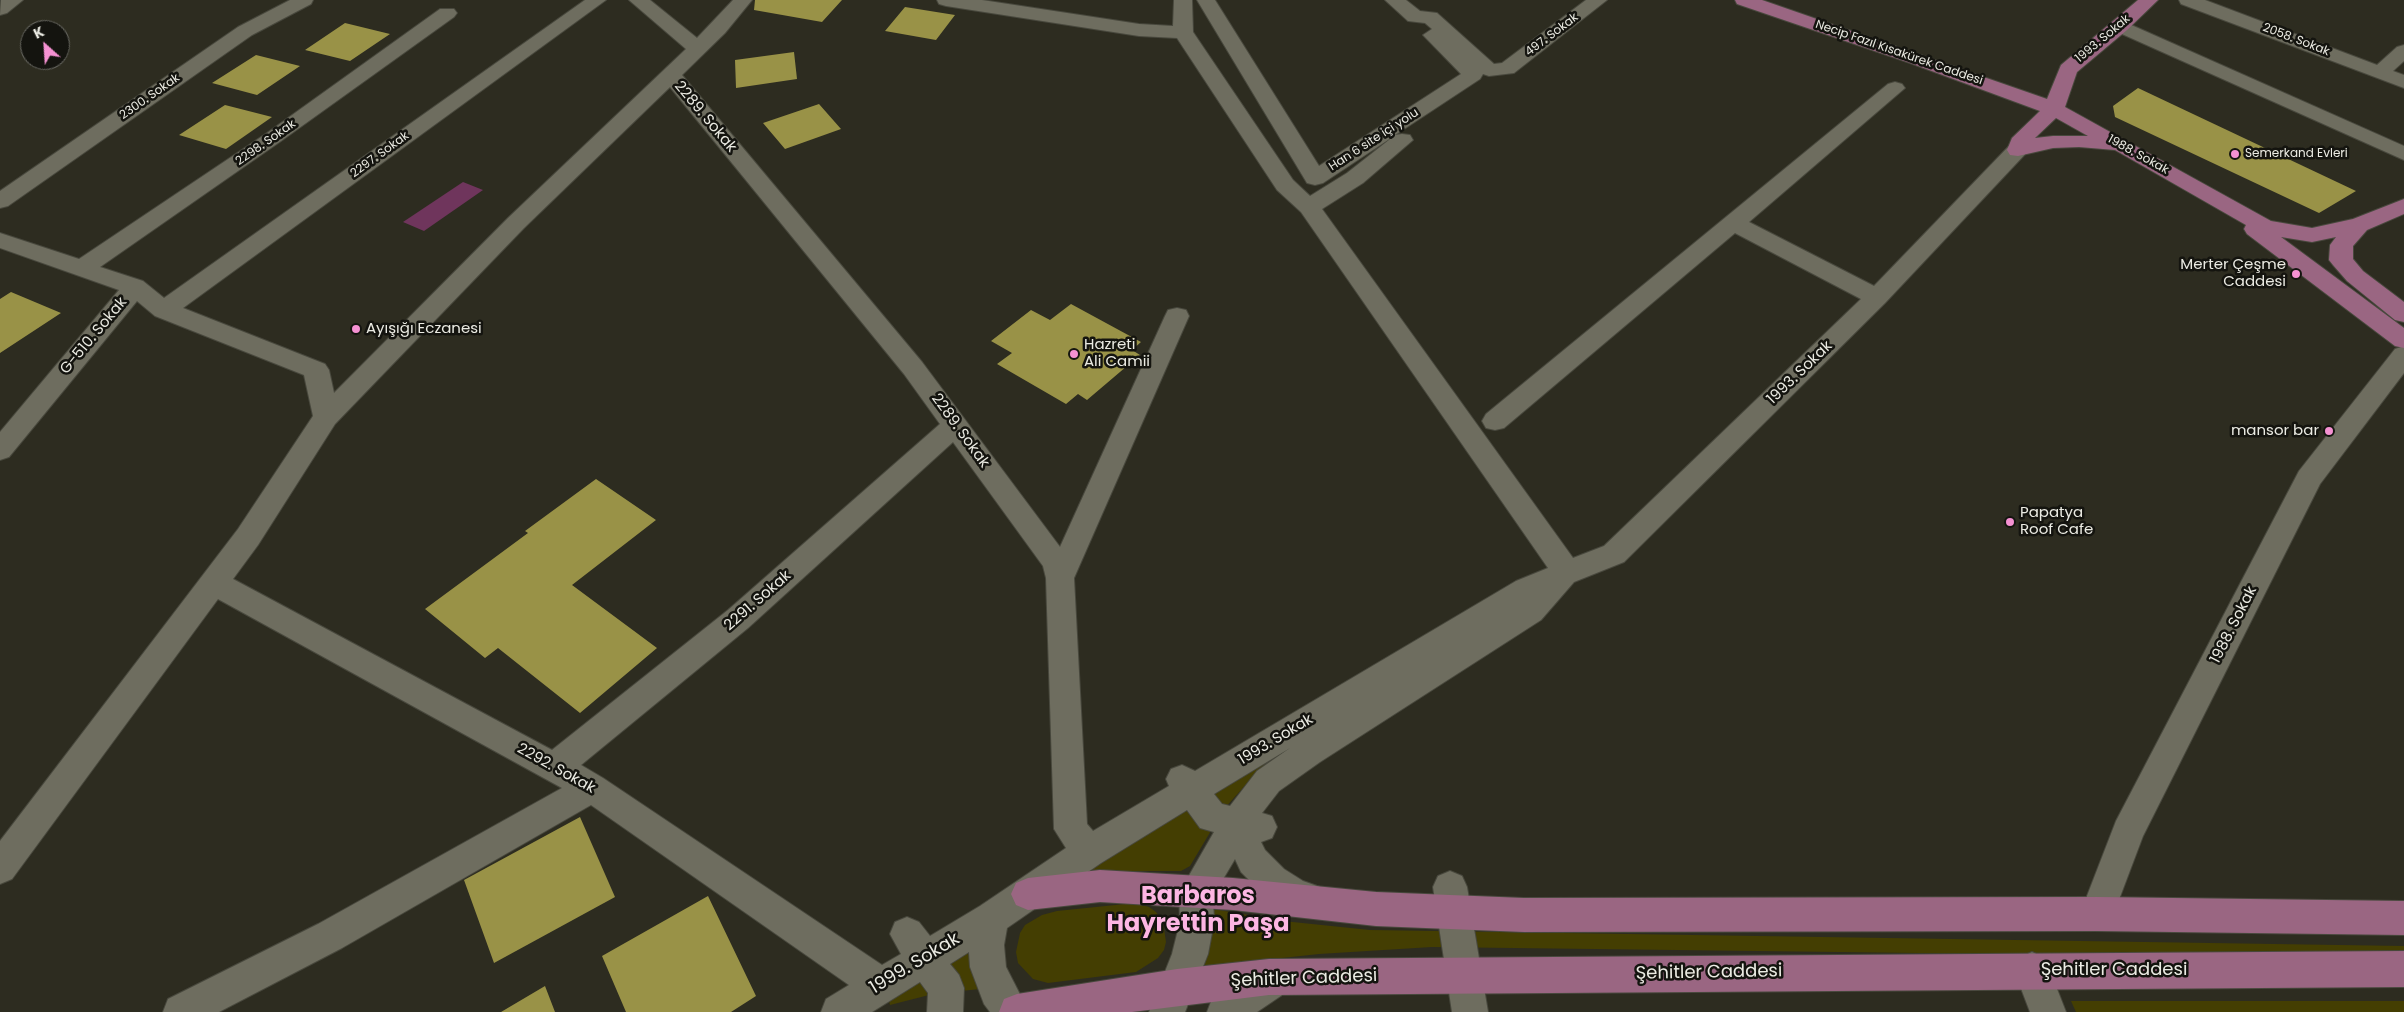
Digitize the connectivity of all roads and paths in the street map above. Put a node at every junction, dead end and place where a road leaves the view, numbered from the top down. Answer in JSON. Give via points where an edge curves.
{"nodes":[{"id":1,"x":14,"y":0,"type":"edge"},
{"id":2,"x":304,"y":0,"type":"edge"},
{"id":3,"x":597,"y":0,"type":"edge"},
{"id":4,"x":638,"y":0,"type":"edge"},
{"id":5,"x":743,"y":0,"type":"edge"},
{"id":6,"x":946,"y":0,"type":"edge"},
{"id":7,"x":1183,"y":0,"type":"edge"},
{"id":8,"x":1206,"y":0,"type":"edge"},
{"id":9,"x":1394,"y":0,"type":"edge"},
{"id":10,"x":1598,"y":0,"type":"edge"},
{"id":11,"x":1744,"y":0,"type":"edge"},
{"id":12,"x":1796,"y":0,"type":"edge"},
{"id":13,"x":2149,"y":0,"type":"edge"},
{"id":14,"x":2188,"y":0,"type":"edge"},
{"id":15,"x":0,"y":9,"type":"edge"},
{"id":16,"x":447,"y":13,"type":"dead end"},
{"id":17,"x":1438,"y":24,"type":"junction"},
{"id":18,"x":2120,"y":26,"type":"junction"},
{"id":19,"x":1183,"y":32,"type":"junction"},
{"id":20,"x":698,"y":48,"type":"junction"},
{"id":21,"x":2404,"y":51,"type":"edge"},
{"id":22,"x":1498,"y":70,"type":"junction"},
{"id":23,"x":2380,"y":72,"type":"junction"},
{"id":24,"x":670,"y":75,"type":"junction"},
{"id":25,"x":2404,"y":82,"type":"edge"},
{"id":26,"x":1895,"y":88,"type":"dead end"},
{"id":27,"x":2057,"y":102,"type":"junction"},
{"id":28,"x":2018,"y":150,"type":"junction"},
{"id":29,"x":2133,"y":151,"type":"junction"},
{"id":30,"x":2404,"y":154,"type":"edge"},
{"id":31,"x":0,"y":201,"type":"edge"},
{"id":32,"x":2220,"y":202,"type":"junction"},
{"id":33,"x":2404,"y":206,"type":"edge"},
{"id":34,"x":1309,"y":207,"type":"junction"},
{"id":35,"x":1732,"y":222,"type":"junction"},
{"id":36,"x":2358,"y":225,"type":"junction"},
{"id":37,"x":0,"y":240,"type":"edge"},
{"id":38,"x":81,"y":269,"type":"junction"},
{"id":39,"x":135,"y":287,"type":"junction"},
{"id":40,"x":1878,"y":298,"type":"junction"},
{"id":41,"x":164,"y":310,"type":"junction"},
{"id":42,"x":2404,"y":314,"type":"edge"},
{"id":43,"x":1177,"y":316,"type":"dead end"},
{"id":44,"x":2404,"y":340,"type":"edge"},
{"id":45,"x":2404,"y":355,"type":"edge"},
{"id":46,"x":326,"y":417,"type":"junction"},
{"id":47,"x":1495,"y":421,"type":"dead end"},
{"id":48,"x":955,"y":425,"type":"junction"},
{"id":49,"x":0,"y":450,"type":"edge"},
{"id":50,"x":1566,"y":573,"type":"junction"},
{"id":51,"x":1060,"y":578,"type":"junction"},
{"id":52,"x":214,"y":582,"type":"junction"},
{"id":53,"x":554,"y":768,"type":"junction"},
{"id":54,"x":1186,"y":785,"type":"junction"},
{"id":55,"x":592,"y":788,"type":"junction"},
{"id":56,"x":1245,"y":825,"type":"junction"},
{"id":57,"x":1089,"y":852,"type":"junction"},
{"id":58,"x":0,"y":868,"type":"edge"},
{"id":59,"x":1196,"y":893,"type":"junction"},
{"id":60,"x":1028,"y":894,"type":"junction"},
{"id":61,"x":1452,"y":899,"type":"junction"},
{"id":62,"x":1317,"y":902,"type":"junction"},
{"id":63,"x":2097,"y":914,"type":"junction"},
{"id":64,"x":992,"y":918,"type":"junction"},
{"id":65,"x":2404,"y":918,"type":"edge"},
{"id":66,"x":915,"y":946,"type":"junction"},
{"id":67,"x":2404,"y":969,"type":"edge"},
{"id":68,"x":2032,"y":970,"type":"junction"},
{"id":69,"x":1464,"y":976,"type":"junction"},
{"id":70,"x":1280,"y":977,"type":"junction"},
{"id":71,"x":880,"y":985,"type":"junction"},
{"id":72,"x":1172,"y":1000,"type":"edge"},
{"id":73,"x":1063,"y":1010,"type":"edge"},
{"id":74,"x":181,"y":1012,"type":"edge"},
{"id":75,"x":839,"y":1012,"type":"edge"},
{"id":76,"x":945,"y":1012,"type":"edge"},
{"id":77,"x":1011,"y":1012,"type":"edge"},
{"id":78,"x":1016,"y":1012,"type":"edge"},
{"id":79,"x":1225,"y":1012,"type":"edge"},
{"id":80,"x":1470,"y":1012,"type":"edge"},
{"id":81,"x":2048,"y":1012,"type":"edge"}],
"edges":[{"from":1,"to":15,"type":"street"},
{"from":2,"to":31,"type":"street","name":"2300. Sokak","via":[[245,31]]},
{"from":3,"to":41,"type":"street","name":"2297. Sokak"},
{"from":4,"to":20,"type":"street"},
{"from":5,"to":20,"type":"street"},
{"from":6,"to":19,"type":"street","via":[[1139,30]]},
{"from":7,"to":19,"type":"street"},
{"from":8,"to":17,"type":"street","name":"Han 6 site içi yolu","via":[[1315,178],[1474,75],[1433,35]]},
{"from":9,"to":17,"type":"street","via":[[1416,17]]},
{"from":10,"to":22,"type":"street","name":"497. Sokak"},
{"from":11,"to":27,"type":"main road","name":"Necip Fazıl Kısakürek Caddesi","via":[[1926,62]]},
{"from":12,"to":27,"type":"main road","name":"Necip Fazıl Kısakürek Caddesi","via":[[2026,80]]},
{"from":13,"to":18,"type":"main road","name":"1993. Sokak"},
{"from":14,"to":23,"type":"street","name":"2058. Sokak"},
{"from":16,"to":38,"type":"street","name":"2298. Sokak"},
{"from":17,"to":22,"type":"street"},
{"from":18,"to":27,"type":"main road","name":"1993. Sokak","via":[[2068,68]]},
{"from":18,"to":30,"type":"street"},
{"from":19,"to":34,"type":"street","via":[[1285,184]]},
{"from":20,"to":24,"type":"street"},
{"from":21,"to":23,"type":"street"},
{"from":22,"to":34,"type":"street","name":"497. Sokak","via":[[1355,178]]},
{"from":23,"to":25,"type":"street","name":"2058. Sokak"},
{"from":24,"to":46,"type":"street","via":[[516,223]]},
{"from":24,"to":48,"type":"street","name":"2289. Sokak","via":[[913,368]]},
{"from":26,"to":35,"type":"street"},
{"from":27,"to":28,"type":"main road","via":[[2023,138]]},
{"from":27,"to":29,"type":"main road","name":"1988. Sokak"},
{"from":28,"to":29,"type":"main road","via":[[2032,145],[2079,141]]},
{"from":28,"to":40,"type":"street","name":"1993. Sokak"},
{"from":29,"to":32,"type":"main road","name":"1988. Sokak"},
{"from":32,"to":36,"type":"main road","via":[[2264,226],[2293,233],[2312,235]]},
{"from":32,"to":44,"type":"main road"},
{"from":33,"to":36,"type":"main road"},
{"from":34,"to":50,"type":"street"},
{"from":35,"to":40,"type":"street"},
{"from":35,"to":47,"type":"street"},
{"from":36,"to":42,"type":"main road","via":[[2342,246],[2342,260],[2354,276]]},
{"from":37,"to":38,"type":"street","name":"G-510. Sokak"},
{"from":38,"to":39,"type":"street","name":"G-510. Sokak"},
{"from":39,"to":41,"type":"street"},
{"from":39,"to":49,"type":"street","name":"G-510. Sokak"},
{"from":40,"to":50,"type":"street","name":"1993. Sokak","via":[[1614,554]]},
{"from":41,"to":46,"type":"street","via":[[316,370]]},
{"from":43,"to":51,"type":"street"},
{"from":45,"to":63,"type":"street","name":"1988. Sokak","via":[[2309,478],[2128,832]]},
{"from":46,"to":52,"type":"street","via":[[248,537]]},
{"from":48,"to":51,"type":"street","name":"2289. Sokak","via":[[1056,564]]},
{"from":48,"to":53,"type":"street","name":"2291. Sokak","via":[[738,619]]},
{"from":50,"to":54,"type":"street","name":"1993. Sokak","via":[[1526,589]]},
{"from":50,"to":56,"type":"street","name":"1993. Sokak","via":[[1531,612],[1268,781],[1248,806]]},
{"from":51,"to":57,"type":"street","name":"2289. Sokak","via":[[1071,829]]},
{"from":52,"to":53,"type":"street","name":"2292. Sokak"},
{"from":52,"to":58,"type":"street"},
{"from":53,"to":55,"type":"street","name":"2292. Sokak"},
{"from":54,"to":56,"type":"street","via":[[1212,817]]},
{"from":54,"to":57,"type":"street","name":"1993. Sokak"},
{"from":55,"to":71,"type":"street","name":"2292. Sokak"},
{"from":55,"to":74,"type":"street","via":[[330,936]]},
{"from":56,"to":59,"type":"street","name":"1993. Sokak"},
{"from":56,"to":62,"type":"street","via":[[1253,861],[1272,880],[1293,894]]},
{"from":57,"to":60,"type":"street","name":"1993. Sokak"},
{"from":59,"to":60,"type":"main road","via":[[1100,886]]},
{"from":59,"to":62,"type":"main road"},
{"from":59,"to":72,"type":"street","via":[[1197,922],[1190,954]]},
{"from":60,"to":64,"type":"street","name":"1993. Sokak"},
{"from":61,"to":62,"type":"main road","via":[[1376,909]]},
{"from":61,"to":63,"type":"main road","via":[[1524,915]]},
{"from":61,"to":69,"type":"street"},
{"from":63,"to":65,"type":"main road"},
{"from":64,"to":66,"type":"street","name":"1999. Sokak"},
{"from":64,"to":77,"type":"street","via":[[986,945],[988,967],[997,991]]},
{"from":66,"to":71,"type":"street","name":"1999. Sokak"},
{"from":66,"to":76,"type":"street","via":[[946,988]]},
{"from":67,"to":68,"type":"main road","name":"Şehitler Caddesi"},
{"from":68,"to":69,"type":"main road","name":"Şehitler Caddesi"},
{"from":68,"to":81,"type":"street"},
{"from":69,"to":70,"type":"main road","name":"Şehitler Caddesi"},
{"from":69,"to":80,"type":"street"},
{"from":70,"to":72,"type":"main road","name":"Şehitler Caddesi"},
{"from":70,"to":79,"type":"street"},
{"from":71,"to":75,"type":"street","name":"1999. Sokak"},
{"from":72,"to":73,"type":"main road","name":"Şehitler Caddesi"},
{"from":73,"to":78,"type":"main road","name":"Şehitler Caddesi"}]}
